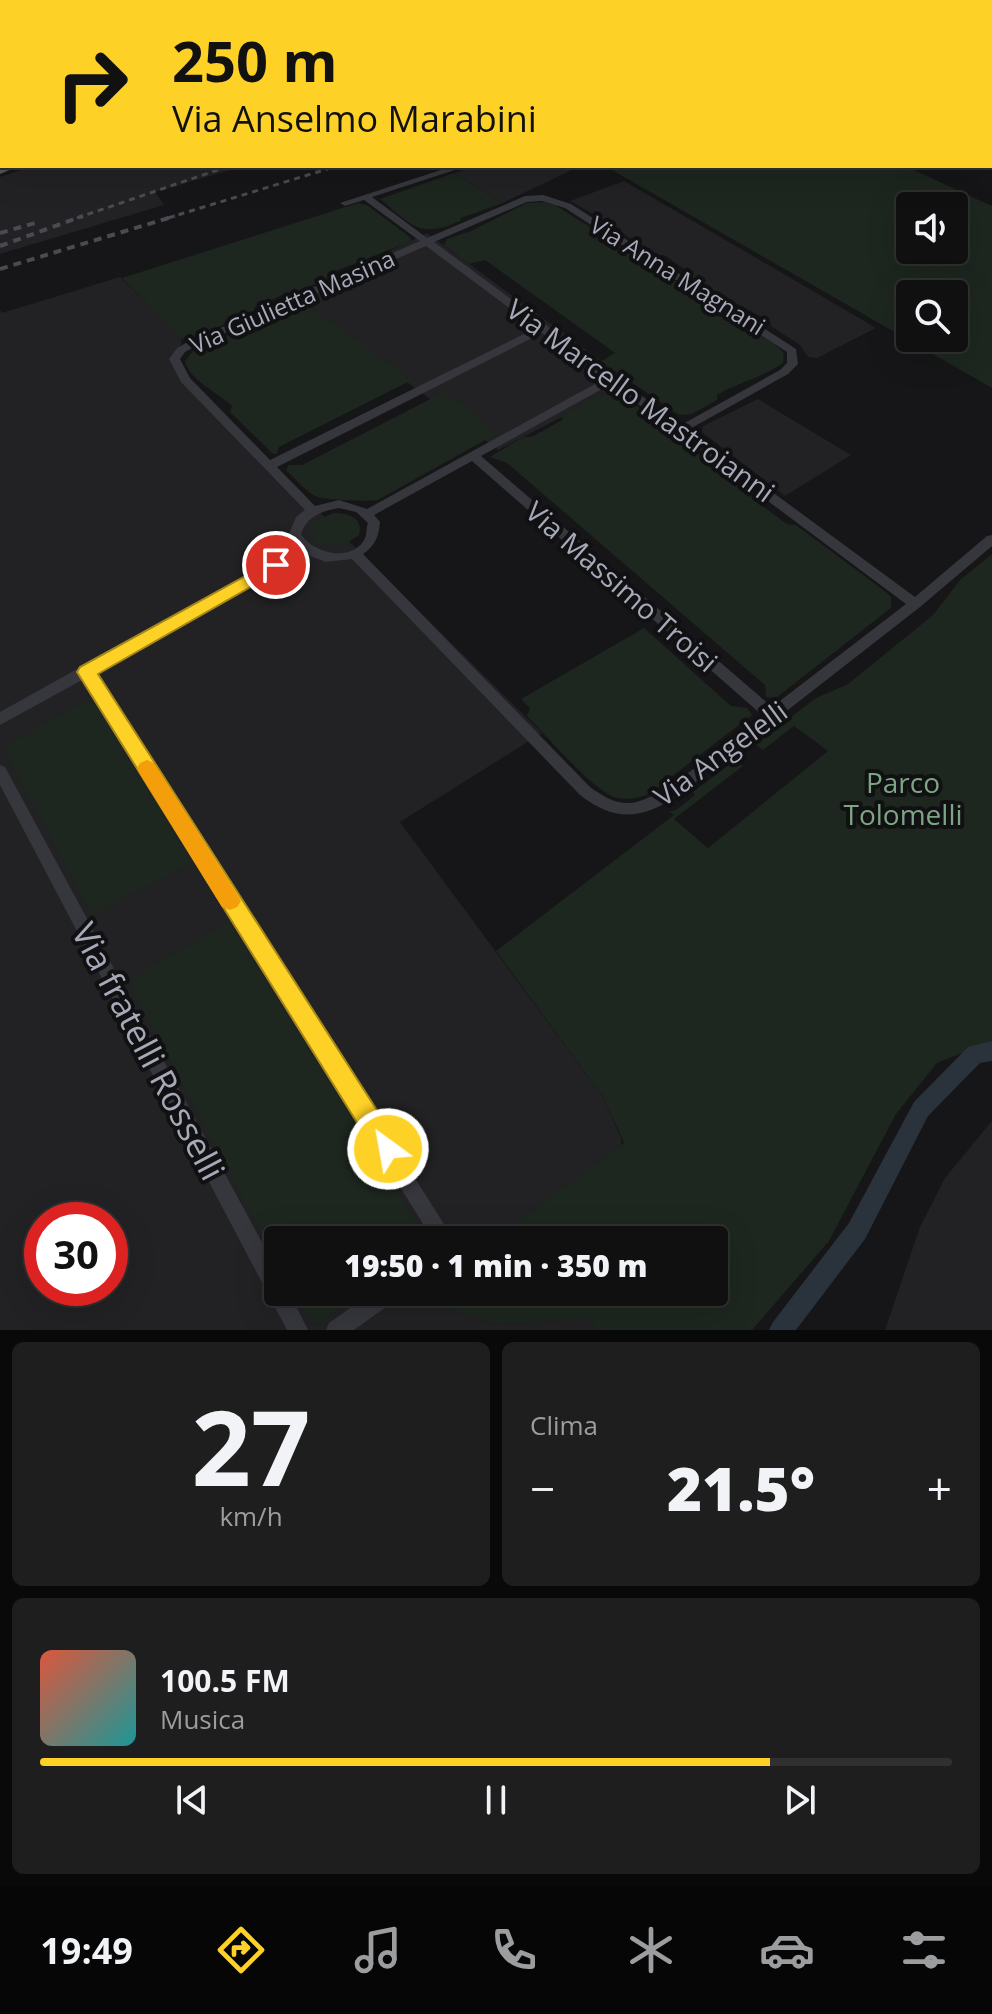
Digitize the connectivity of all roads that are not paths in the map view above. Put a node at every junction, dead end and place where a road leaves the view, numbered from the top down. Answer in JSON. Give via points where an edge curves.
{"nodes":[{"id":1,"x":456,"y":168,"type":"edge"},
{"id":2,"x":366,"y":197,"type":"junction"},
{"id":3,"x":345,"y":203,"type":"dead end"},
{"id":4,"x":427,"y":241,"type":"junction"},
{"id":5,"x":544,"y":328,"type":"junction"},
{"id":6,"x":613,"y":379,"type":"junction"},
{"id":7,"x":682,"y":429,"type":"junction"},
{"id":8,"x":473,"y":456,"type":"junction"},
{"id":9,"x":269,"y":466,"type":"junction"},
{"id":10,"x":312,"y":510,"type":"junction"},
{"id":11,"x":367,"y":514,"type":"junction"},
{"id":12,"x":992,"y":539,"type":"edge"},
{"id":13,"x":303,"y":549,"type":"junction"},
{"id":14,"x":354,"y":553,"type":"junction"},
{"id":15,"x":915,"y":604,"type":"junction"},
{"id":16,"x":87,"y":672,"type":"junction"},
{"id":17,"x":771,"y":715,"type":"junction"},
{"id":18,"x":0,"y":719,"type":"edge"},
{"id":19,"x":0,"y":771,"type":"edge"},
{"id":20,"x":435,"y":1226,"type":"edge"},
{"id":21,"x":370,"y":1306,"type":"edge"},
{"id":22,"x":298,"y":1330,"type":"edge"},
{"id":23,"x":336,"y":1330,"type":"edge"}],
"edges":[{"from":1,"to":2,"type":"street"},
{"from":2,"to":3,"type":"street"},
{"from":2,"to":4,"type":"street","name":"Via Marcello Mastroianni"},
{"from":4,"to":5,"type":"street","name":"Via Marcello Mastroianni"},
{"from":4,"to":7,"type":"street","name":"Via Anna Magnani","via":[[525,199],[560,202],[792,351],[793,364],[784,372]]},
{"from":4,"to":9,"type":"street","name":"Via Giulietta Masina","via":[[192,344],[174,359],[185,380]]},
{"from":5,"to":6,"type":"street","name":"Via Marcello Mastroianni"},
{"from":5,"to":9,"type":"street"},
{"from":6,"to":7,"type":"street","name":"Via Marcello Mastroianni"},
{"from":6,"to":8,"type":"street"},
{"from":7,"to":15,"type":"street","name":"Via Marcello Mastroianni"},
{"from":8,"to":11,"type":"street"},
{"from":8,"to":17,"type":"street","name":"Via Massimo Troisi"},
{"from":9,"to":10,"type":"street","name":"Via Giulietta Masina"},
{"from":10,"to":11,"type":"street","via":[[339,504]]},
{"from":10,"to":13,"type":"street","via":[[296,525]]},
{"from":11,"to":14,"type":"street","via":[[375,531]]},
{"from":12,"to":15,"type":"street","name":"Via Angelelli"},
{"from":13,"to":14,"type":"street","via":[[331,558]]},
{"from":13,"to":16,"type":"street"},
{"from":14,"to":17,"type":"street","name":"Via Angelelli","via":[[603,805],[652,806]]},
{"from":15,"to":17,"type":"street","name":"Via Angelelli"},
{"from":16,"to":18,"type":"street"},
{"from":16,"to":20,"type":"street"},
{"from":19,"to":22,"type":"street","name":"Via fratelli Rosselli"},
{"from":21,"to":23,"type":"street"}]}
